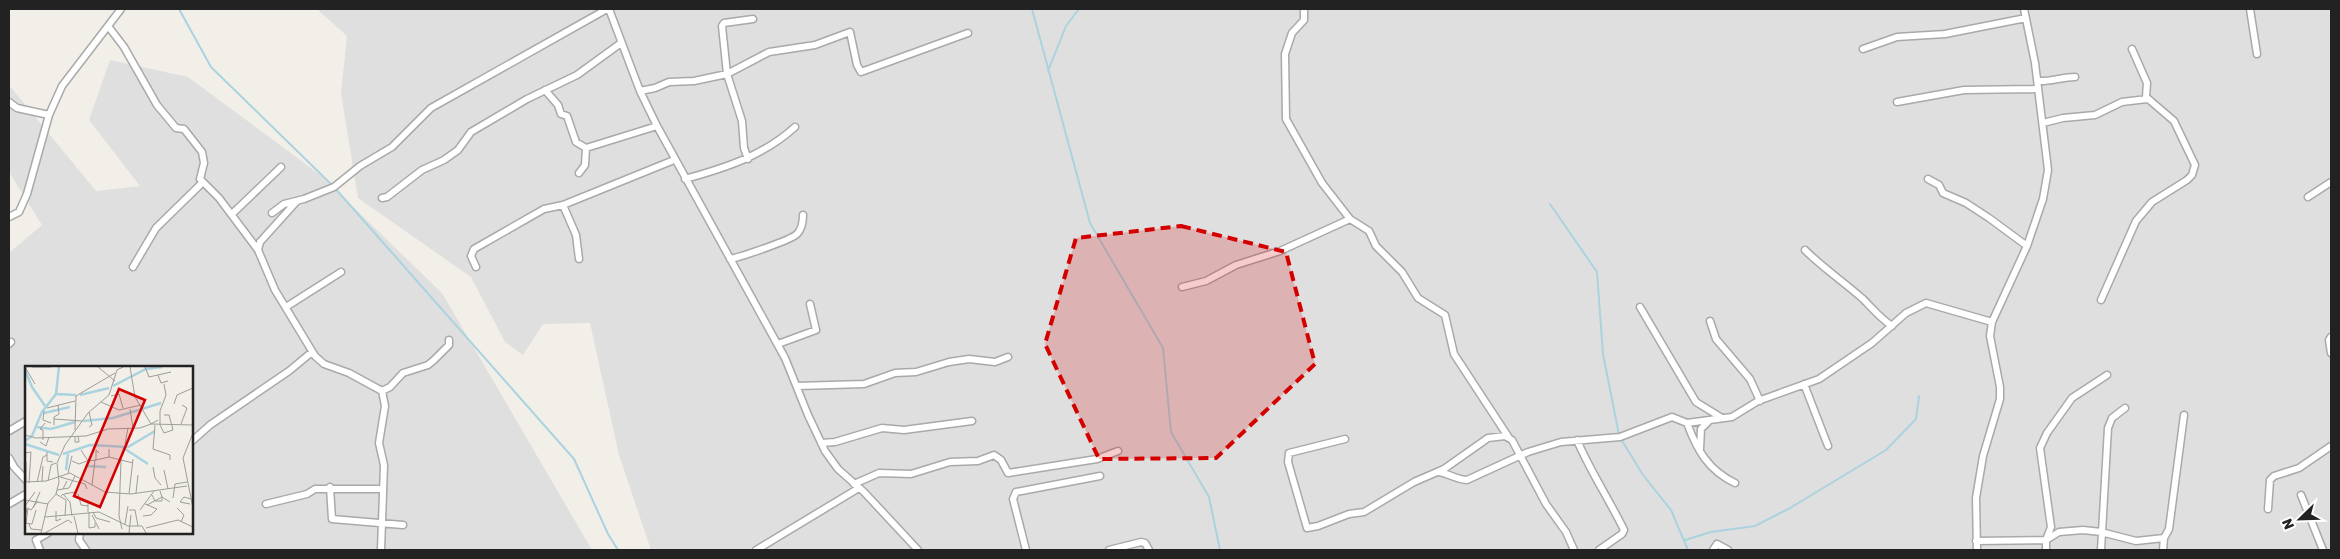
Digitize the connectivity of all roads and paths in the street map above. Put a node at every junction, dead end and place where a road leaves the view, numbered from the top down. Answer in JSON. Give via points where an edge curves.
{"nodes":[{"id":1,"x":121,"y":9,"type":"edge"},
{"id":2,"x":608,"y":9,"type":"edge"},
{"id":3,"x":1304,"y":9,"type":"edge"},
{"id":4,"x":2024,"y":9,"type":"edge"},
{"id":5,"x":2250,"y":9,"type":"edge"},
{"id":6,"x":2026,"y":18,"type":"junction"},
{"id":7,"x":753,"y":19,"type":"dead end"},
{"id":8,"x":108,"y":26,"type":"junction"},
{"id":9,"x":968,"y":33,"type":"dead end"},
{"id":10,"x":621,"y":43,"type":"junction"},
{"id":11,"x":1863,"y":49,"type":"dead end"},
{"id":12,"x":2132,"y":49,"type":"dead end"},
{"id":13,"x":2257,"y":54,"type":"dead end"},
{"id":14,"x":727,"y":74,"type":"junction"},
{"id":15,"x":2075,"y":76,"type":"dead end"},
{"id":16,"x":2036,"y":77,"type":"junction"},
{"id":17,"x":2038,"y":89,"type":"junction"},
{"id":18,"x":545,"y":90,"type":"junction"},
{"id":19,"x":640,"y":91,"type":"junction"},
{"id":20,"x":2146,"y":97,"type":"junction"},
{"id":21,"x":9,"y":102,"type":"edge"},
{"id":22,"x":1897,"y":102,"type":"dead end"},
{"id":23,"x":49,"y":116,"type":"junction"},
{"id":24,"x":2043,"y":123,"type":"junction"},
{"id":25,"x":657,"y":126,"type":"junction"},
{"id":26,"x":795,"y":127,"type":"dead end"},
{"id":27,"x":586,"y":148,"type":"junction"},
{"id":28,"x":748,"y":159,"type":"junction"},
{"id":29,"x":674,"y":160,"type":"junction"},
{"id":30,"x":281,"y":167,"type":"dead end"},
{"id":31,"x":579,"y":173,"type":"dead end"},
{"id":32,"x":685,"y":179,"type":"junction"},
{"id":33,"x":1928,"y":179,"type":"dead end"},
{"id":34,"x":2331,"y":182,"type":"edge"},
{"id":35,"x":202,"y":183,"type":"junction"},
{"id":36,"x":2308,"y":197,"type":"dead end"},
{"id":37,"x":382,"y":198,"type":"dead end"},
{"id":38,"x":298,"y":201,"type":"junction"},
{"id":39,"x":563,"y":205,"type":"junction"},
{"id":40,"x":272,"y":213,"type":"dead end"},
{"id":41,"x":232,"y":214,"type":"junction"},
{"id":42,"x":803,"y":215,"type":"dead end"},
{"id":43,"x":9,"y":218,"type":"edge"},
{"id":44,"x":1350,"y":219,"type":"junction"},
{"id":45,"x":2027,"y":246,"type":"junction"},
{"id":46,"x":258,"y":250,"type":"junction"},
{"id":47,"x":1805,"y":250,"type":"dead end"},
{"id":48,"x":579,"y":259,"type":"dead end"},
{"id":49,"x":730,"y":259,"type":"junction"},
{"id":50,"x":134,"y":267,"type":"dead end"},
{"id":51,"x":476,"y":267,"type":"dead end"},
{"id":52,"x":341,"y":272,"type":"dead end"},
{"id":53,"x":1182,"y":287,"type":"dead end"},
{"id":54,"x":2101,"y":300,"type":"dead end"},
{"id":55,"x":810,"y":304,"type":"dead end"},
{"id":56,"x":286,"y":307,"type":"junction"},
{"id":57,"x":1640,"y":307,"type":"dead end"},
{"id":58,"x":1710,"y":321,"type":"dead end"},
{"id":59,"x":1992,"y":322,"type":"junction"},
{"id":60,"x":1892,"y":326,"type":"junction"},
{"id":61,"x":2331,"y":337,"type":"edge"},
{"id":62,"x":449,"y":340,"type":"dead end"},
{"id":63,"x":778,"y":344,"type":"junction"},
{"id":64,"x":312,"y":352,"type":"junction"},
{"id":65,"x":2331,"y":353,"type":"edge"},
{"id":66,"x":1008,"y":357,"type":"dead end"},
{"id":67,"x":2107,"y":375,"type":"dead end"},
{"id":68,"x":1804,"y":384,"type":"junction"},
{"id":69,"x":797,"y":386,"type":"junction"},
{"id":70,"x":382,"y":391,"type":"junction"},
{"id":71,"x":1760,"y":401,"type":"junction"},
{"id":72,"x":2125,"y":408,"type":"dead end"},
{"id":73,"x":2184,"y":415,"type":"dead end"},
{"id":74,"x":1722,"y":418,"type":"junction"},
{"id":75,"x":25,"y":421,"type":"edge"},
{"id":76,"x":972,"y":421,"type":"dead end"},
{"id":77,"x":1708,"y":422,"type":"junction"},
{"id":78,"x":1687,"y":423,"type":"junction"},
{"id":79,"x":9,"y":431,"type":"edge"},
{"id":80,"x":1509,"y":438,"type":"junction"},
{"id":81,"x":1345,"y":439,"type":"dead end"},
{"id":82,"x":1577,"y":440,"type":"junction"},
{"id":83,"x":192,"y":441,"type":"edge"},
{"id":84,"x":821,"y":443,"type":"junction"},
{"id":85,"x":1828,"y":446,"type":"dead end"},
{"id":86,"x":2331,"y":446,"type":"edge"},
{"id":87,"x":1118,"y":451,"type":"dead end"},
{"id":88,"x":1700,"y":451,"type":"junction"},
{"id":89,"x":1520,"y":455,"type":"junction"},
{"id":90,"x":9,"y":458,"type":"edge"},
{"id":91,"x":1439,"y":472,"type":"junction"},
{"id":92,"x":1100,"y":476,"type":"dead end"},
{"id":93,"x":25,"y":479,"type":"edge"},
{"id":94,"x":1735,"y":483,"type":"dead end"},
{"id":95,"x":856,"y":486,"type":"junction"},
{"id":96,"x":330,"y":488,"type":"junction"},
{"id":97,"x":383,"y":489,"type":"junction"},
{"id":98,"x":25,"y":495,"type":"edge"},
{"id":99,"x":2300,"y":495,"type":"dead end"},
{"id":100,"x":9,"y":504,"type":"edge"},
{"id":101,"x":266,"y":504,"type":"dead end"},
{"id":102,"x":2268,"y":509,"type":"dead end"},
{"id":103,"x":382,"y":523,"type":"junction"},
{"id":104,"x":403,"y":524,"type":"dead end"},
{"id":105,"x":2101,"y":532,"type":"junction"},
{"id":106,"x":46,"y":534,"type":"edge"},
{"id":107,"x":79,"y":534,"type":"edge"},
{"id":108,"x":2164,"y":538,"type":"junction"},
{"id":109,"x":2046,"y":540,"type":"junction"},
{"id":110,"x":1976,"y":541,"type":"junction"},
{"id":111,"x":2331,"y":547,"type":"edge"},
{"id":112,"x":914,"y":549,"type":"edge"},
{"id":113,"x":40,"y":550,"type":"edge"},
{"id":114,"x":86,"y":550,"type":"edge"},
{"id":115,"x":381,"y":550,"type":"edge"},
{"id":116,"x":756,"y":550,"type":"edge"},
{"id":117,"x":1026,"y":550,"type":"edge"},
{"id":118,"x":1109,"y":550,"type":"edge"},
{"id":119,"x":1149,"y":550,"type":"edge"},
{"id":120,"x":1574,"y":550,"type":"edge"},
{"id":121,"x":1599,"y":550,"type":"edge"},
{"id":122,"x":1713,"y":550,"type":"edge"},
{"id":123,"x":1728,"y":550,"type":"edge"},
{"id":124,"x":1977,"y":550,"type":"edge"},
{"id":125,"x":2046,"y":550,"type":"edge"},
{"id":126,"x":2101,"y":550,"type":"edge"},
{"id":127,"x":2163,"y":550,"type":"edge"},
{"id":128,"x":2323,"y":550,"type":"edge"}],
"edges":[{"from":1,"to":8,"type":"street"},
{"from":2,"to":10,"type":"street"},
{"from":2,"to":38,"type":"street","via":[[431,108],[392,147],[360,166],[334,187]]},
{"from":3,"to":44,"type":"street","via":[[1304,20],[1292,32],[1285,54],[1286,119],[1322,183]]},
{"from":4,"to":6,"type":"street"},
{"from":5,"to":13,"type":"street"},
{"from":6,"to":11,"type":"street","via":[[1945,34],[1897,37]]},
{"from":6,"to":16,"type":"street"},
{"from":7,"to":14,"type":"street","via":[[722,26]]},
{"from":8,"to":23,"type":"street","via":[[62,86]]},
{"from":8,"to":35,"type":"street","via":[[124,47],[157,106],[176,128],[184,129],[202,152]]},
{"from":9,"to":14,"type":"street","via":[[861,72],[850,32],[815,45],[769,52]]},
{"from":10,"to":18,"type":"street","via":[[577,75]]},
{"from":10,"to":19,"type":"street"},
{"from":12,"to":20,"type":"street","via":[[2147,83]]},
{"from":14,"to":19,"type":"street","via":[[669,82]]},
{"from":14,"to":28,"type":"street","via":[[742,121]]},
{"from":15,"to":16,"type":"street","via":[[2046,81],[2038,81]]},
{"from":16,"to":17,"type":"street"},
{"from":17,"to":22,"type":"street","via":[[1964,90]]},
{"from":17,"to":24,"type":"street"},
{"from":18,"to":27,"type":"street","via":[[561,114],[567,116],[576,142]]},
{"from":18,"to":37,"type":"street","via":[[471,132],[458,150]]},
{"from":19,"to":25,"type":"street"},
{"from":20,"to":24,"type":"street","via":[[2122,102],[2095,115]]},
{"from":20,"to":54,"type":"street","via":[[2174,121],[2195,165],[2187,180],[2152,202],[2136,221]]},
{"from":21,"to":23,"type":"street","via":[[17,108]]},
{"from":23,"to":43,"type":"street","via":[[27,194],[19,212]]},
{"from":24,"to":45,"type":"street","via":[[2047,184]]},
{"from":25,"to":27,"type":"street"},
{"from":25,"to":29,"type":"street"},
{"from":26,"to":28,"type":"street"},
{"from":27,"to":31,"type":"street","via":[[585,165]]},
{"from":28,"to":32,"type":"street"},
{"from":29,"to":32,"type":"street"},
{"from":29,"to":39,"type":"street"},
{"from":30,"to":41,"type":"street"},
{"from":32,"to":49,"type":"street"},
{"from":33,"to":45,"type":"street","via":[[1939,185],[1942,192],[1966,203]]},
{"from":34,"to":36,"type":"street"},
{"from":35,"to":41,"type":"street"},
{"from":35,"to":50,"type":"street","via":[[156,228]]},
{"from":38,"to":40,"type":"street","via":[[284,204]]},
{"from":38,"to":46,"type":"street","via":[[260,242]]},
{"from":39,"to":48,"type":"street","via":[[576,235]]},
{"from":39,"to":51,"type":"street","via":[[544,209],[474,249],[471,256]]},
{"from":41,"to":46,"type":"street"},
{"from":42,"to":49,"type":"street","via":[[797,234],[748,255]]},
{"from":44,"to":53,"type":"street","via":[[1280,252],[1236,265],[1206,281]]},
{"from":44,"to":80,"type":"street","via":[[1369,231],[1376,246],[1402,272],[1418,298],[1445,315],[1454,354]]},
{"from":45,"to":59,"type":"street"},
{"from":46,"to":56,"type":"street"},
{"from":47,"to":60,"type":"street","via":[[1879,318]]},
{"from":49,"to":63,"type":"street"},
{"from":52,"to":56,"type":"street"},
{"from":55,"to":63,"type":"street","via":[[816,330]]},
{"from":56,"to":64,"type":"street"},
{"from":57,"to":74,"type":"street","via":[[1696,402]]},
{"from":58,"to":71,"type":"street","via":[[1716,339],[1750,379]]},
{"from":59,"to":60,"type":"street","via":[[1928,303],[1906,313]]},
{"from":59,"to":110,"type":"street","via":[[1990,336],[2000,400],[1979,477]]},
{"from":60,"to":68,"type":"street","via":[[1833,371]]},
{"from":61,"to":65,"type":"street"},
{"from":62,"to":70,"type":"street","via":[[449,345],[428,365],[403,373]]},
{"from":63,"to":69,"type":"street"},
{"from":64,"to":70,"type":"street","via":[[324,364]]},
{"from":64,"to":83,"type":"street"},
{"from":66,"to":69,"type":"street","via":[[994,362],[969,359],[949,362],[916,372],[895,373],[867,384]]},
{"from":67,"to":109,"type":"street","via":[[2072,398],[2040,448],[2051,527]]},
{"from":68,"to":71,"type":"street"},
{"from":68,"to":85,"type":"street"},
{"from":69,"to":84,"type":"street"},
{"from":70,"to":97,"type":"street","via":[[385,406],[379,443],[384,464]]},
{"from":71,"to":74,"type":"street","via":[[1738,415]]},
{"from":72,"to":105,"type":"street","via":[[2112,418],[2108,428]]},
{"from":73,"to":108,"type":"street","via":[[2169,529]]},
{"from":74,"to":77,"type":"street"},
{"from":75,"to":79,"type":"street"},
{"from":76,"to":84,"type":"street","via":[[904,430],[882,428]]},
{"from":77,"to":78,"type":"street"},
{"from":77,"to":88,"type":"street","via":[[1701,429]]},
{"from":78,"to":82,"type":"street","via":[[1672,417],[1614,439]]},
{"from":78,"to":88,"type":"street"},
{"from":80,"to":89,"type":"street"},
{"from":80,"to":91,"type":"street","via":[[1488,438]]},
{"from":81,"to":91,"type":"street","via":[[1289,453],[1288,462],[1307,528],[1364,512],[1414,482]]},
{"from":82,"to":89,"type":"street"},
{"from":82,"to":121,"type":"street","via":[[1624,530]]},
{"from":84,"to":95,"type":"street","via":[[838,469]]},
{"from":86,"to":102,"type":"street","via":[[2299,468],[2274,476],[2270,480]]},
{"from":87,"to":95,"type":"street","via":[[1097,459],[1008,473],[1001,460],[994,456],[978,461],[950,462],[911,474],[879,473]]},
{"from":88,"to":94,"type":"street","via":[[1714,471]]},
{"from":89,"to":91,"type":"street","via":[[1467,480]]},
{"from":89,"to":120,"type":"street","via":[[1546,504],[1565,529]]},
{"from":90,"to":93,"type":"street"},
{"from":92,"to":117,"type":"street","via":[[1016,492],[1013,499]]},
{"from":95,"to":112,"type":"street"},
{"from":95,"to":116,"type":"street"},
{"from":96,"to":97,"type":"street"},
{"from":96,"to":101,"type":"street","via":[[315,489]]},
{"from":96,"to":103,"type":"street","via":[[332,519]]},
{"from":97,"to":103,"type":"street"},
{"from":98,"to":100,"type":"street"},
{"from":99,"to":128,"type":"street"},
{"from":103,"to":104,"type":"street"},
{"from":103,"to":115,"type":"street"},
{"from":105,"to":108,"type":"street","via":[[2136,541]]},
{"from":105,"to":109,"type":"street","via":[[2059,532]]},
{"from":105,"to":126,"type":"street"},
{"from":106,"to":113,"type":"street","via":[[36,540]]},
{"from":107,"to":114,"type":"street"},
{"from":108,"to":127,"type":"street"},
{"from":109,"to":110,"type":"street"},
{"from":109,"to":125,"type":"street"},
{"from":110,"to":124,"type":"street"},
{"from":111,"to":128,"type":"street"},
{"from":118,"to":119,"type":"street","via":[[1141,542]]},
{"from":122,"to":123,"type":"street","via":[[1717,544]]}]}
